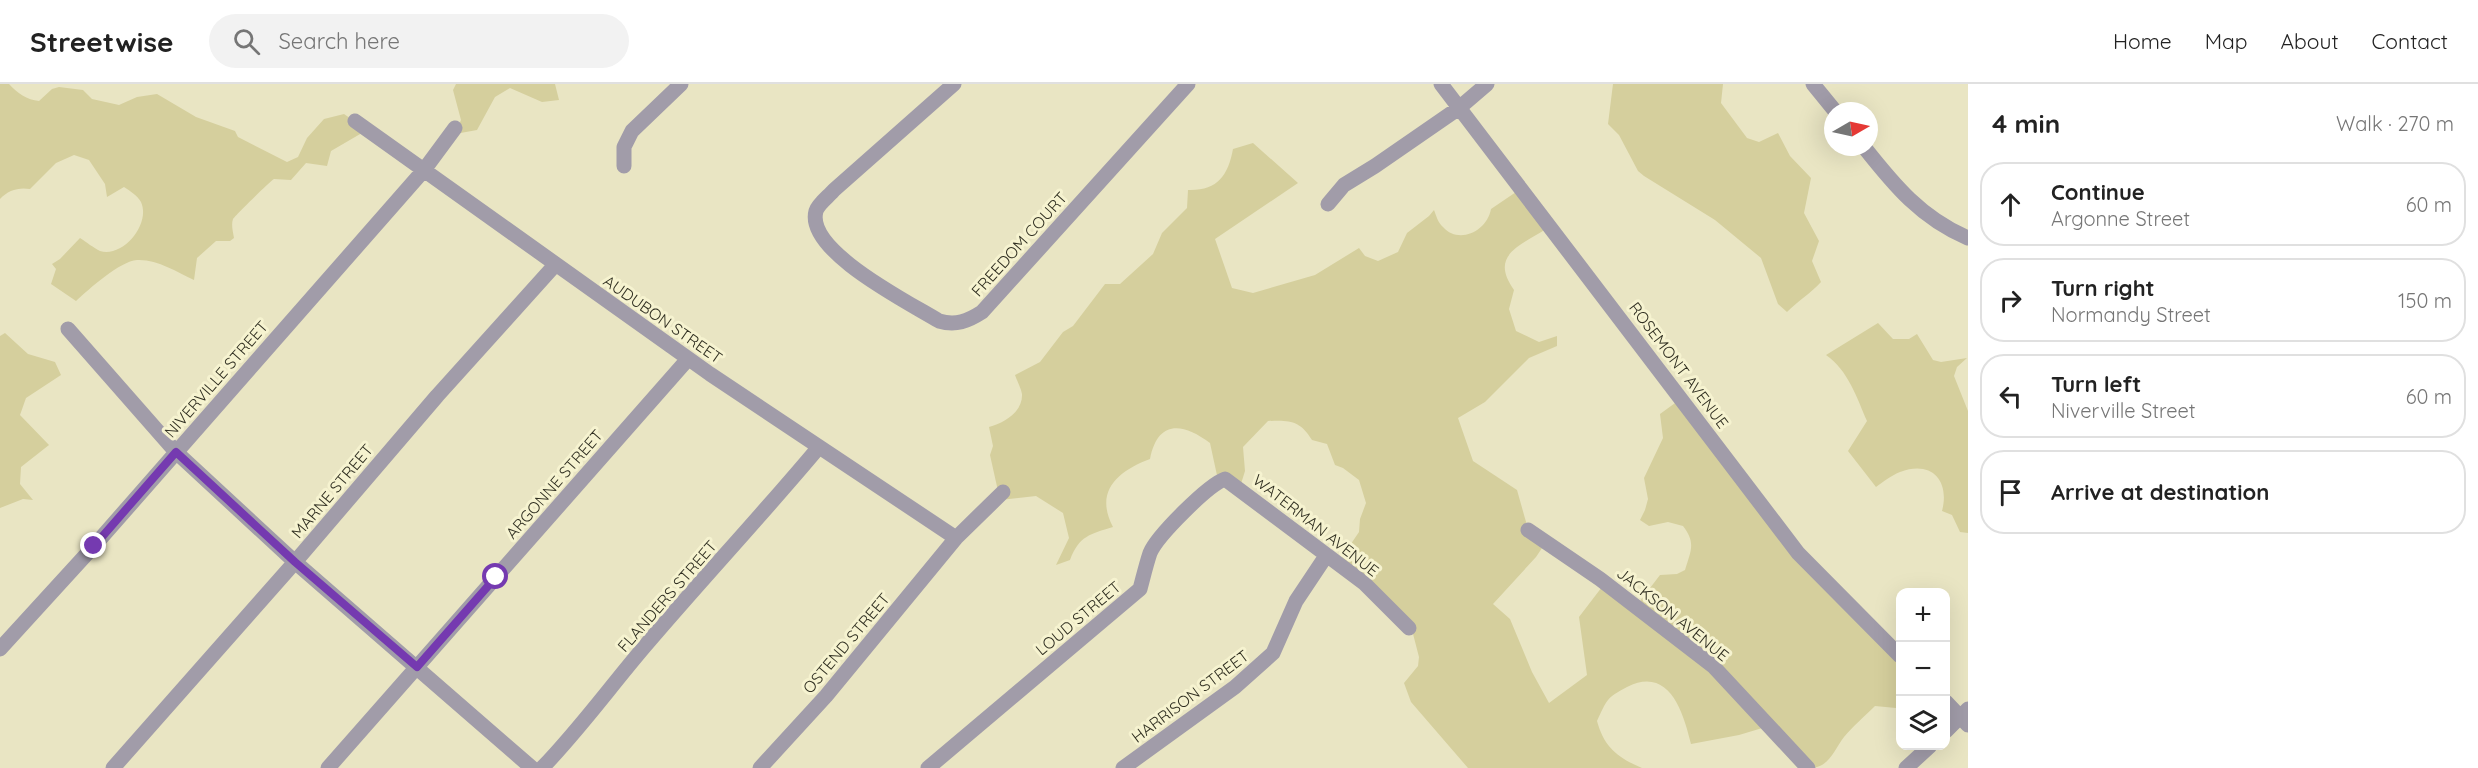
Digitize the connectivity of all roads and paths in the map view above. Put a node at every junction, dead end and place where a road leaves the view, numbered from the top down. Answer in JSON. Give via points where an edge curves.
{"nodes":[{"id":1,"x":681,"y":84,"type":"edge"},
{"id":2,"x":954,"y":84,"type":"edge"},
{"id":3,"x":1188,"y":84,"type":"edge"},
{"id":4,"x":1441,"y":84,"type":"edge"},
{"id":5,"x":1487,"y":84,"type":"edge"},
{"id":6,"x":1813,"y":84,"type":"edge"},
{"id":7,"x":1828,"y":102,"type":"edge"},
{"id":8,"x":1459,"y":108,"type":"junction"},
{"id":9,"x":355,"y":121,"type":"dead end"},
{"id":10,"x":455,"y":128,"type":"dead end"},
{"id":11,"x":1871,"y":156,"type":"edge"},
{"id":12,"x":624,"y":166,"type":"dead end"},
{"id":13,"x":424,"y":170,"type":"junction"},
{"id":14,"x":1328,"y":204,"type":"dead end"},
{"id":15,"x":1968,"y":238,"type":"edge"},
{"id":16,"x":555,"y":265,"type":"junction"},
{"id":17,"x":68,"y":329,"type":"dead end"},
{"id":18,"x":688,"y":358,"type":"junction"},
{"id":19,"x":819,"y":447,"type":"junction"},
{"id":20,"x":176,"y":452,"type":"junction"},
{"id":21,"x":1225,"y":479,"type":"joint"},
{"id":22,"x":1003,"y":492,"type":"dead end"},
{"id":23,"x":1528,"y":530,"type":"dead end"},
{"id":24,"x":956,"y":538,"type":"junction"},
{"id":25,"x":1326,"y":556,"type":"junction"},
{"id":26,"x":295,"y":562,"type":"junction"},
{"id":27,"x":1409,"y":628,"type":"dead end"},
{"id":28,"x":0,"y":649,"type":"edge"},
{"id":29,"x":1896,"y":652,"type":"edge"},
{"id":30,"x":417,"y":667,"type":"junction"},
{"id":31,"x":1950,"y":705,"type":"edge"},
{"id":32,"x":1966,"y":717,"type":"edge"},
{"id":33,"x":1950,"y":729,"type":"edge"},
{"id":34,"x":1926,"y":750,"type":"edge"},
{"id":35,"x":113,"y":768,"type":"edge"},
{"id":36,"x":328,"y":768,"type":"edge"},
{"id":37,"x":532,"y":768,"type":"edge"},
{"id":38,"x":542,"y":768,"type":"edge"},
{"id":39,"x":760,"y":768,"type":"edge"},
{"id":40,"x":928,"y":768,"type":"edge"},
{"id":41,"x":1123,"y":768,"type":"edge"},
{"id":42,"x":1808,"y":768,"type":"edge"},
{"id":43,"x":1906,"y":768,"type":"edge"}],
"edges":[{"from":1,"to":12,"type":"street","via":[[632,130],[624,147]]},
{"from":2,"to":3,"type":"street","name":"FREEDOM COURT","via":[[816,210],[816,224],[823,241],[844,261],[949,324],[969,321],[982,312]]},
{"from":4,"to":8,"type":"street","name":"ROSEMONT AVENUE"},
{"from":5,"to":8,"type":"street"},
{"from":6,"to":7,"type":"street"},
{"from":8,"to":14,"type":"street","via":[[1344,185]]},
{"from":8,"to":29,"type":"street","name":"ROSEMONT AVENUE","via":[[1798,553]]},
{"from":9,"to":13,"type":"street","name":"AUDUBON STREET"},
{"from":10,"to":13,"type":"street","name":"NIVERVILLE STREET"},
{"from":11,"to":15,"type":"street","via":[[1899,191],[1938,222]]},
{"from":13,"to":16,"type":"street","name":"AUDUBON STREET"},
{"from":13,"to":20,"type":"street","name":"NIVERVILLE STREET"},
{"from":16,"to":18,"type":"street","name":"AUDUBON STREET"},
{"from":16,"to":26,"type":"street","name":"MARNE STREET"},
{"from":17,"to":20,"type":"street"},
{"from":18,"to":19,"type":"street","name":"AUDUBON STREET"},
{"from":18,"to":30,"type":"street","name":"ARGONNE STREET"},
{"from":19,"to":24,"type":"street","name":"AUDUBON STREET"},
{"from":19,"to":38,"type":"street","name":"FLANDERS STREET"},
{"from":20,"to":26,"type":"street"},
{"from":20,"to":28,"type":"street","name":"NIVERVILLE STREET"},
{"from":21,"to":25,"type":"street","name":"WATERMAN AVENUE"},
{"from":21,"to":40,"type":"street","name":"LOUD STREET","via":[[1210,487],[1151,552],[1140,590]]},
{"from":22,"to":24,"type":"street","name":"OSTEND STREET"},
{"from":23,"to":42,"type":"street","name":"JACKSON AVENUE","via":[[1619,592],[1713,666]]},
{"from":24,"to":39,"type":"street","name":"OSTEND STREET","via":[[826,696]]},
{"from":25,"to":27,"type":"street","name":"WATERMAN AVENUE","via":[[1364,583]]},
{"from":25,"to":41,"type":"street","name":"HARRISON STREET","via":[[1296,601],[1267,660]]},
{"from":26,"to":30,"type":"street"},
{"from":26,"to":35,"type":"street","name":"MARNE STREET"},
{"from":30,"to":36,"type":"street","name":"ARGONNE STREET"},
{"from":30,"to":37,"type":"street"},
{"from":31,"to":32,"type":"street"},
{"from":32,"to":33,"type":"street"},
{"from":34,"to":43,"type":"street"}]}
